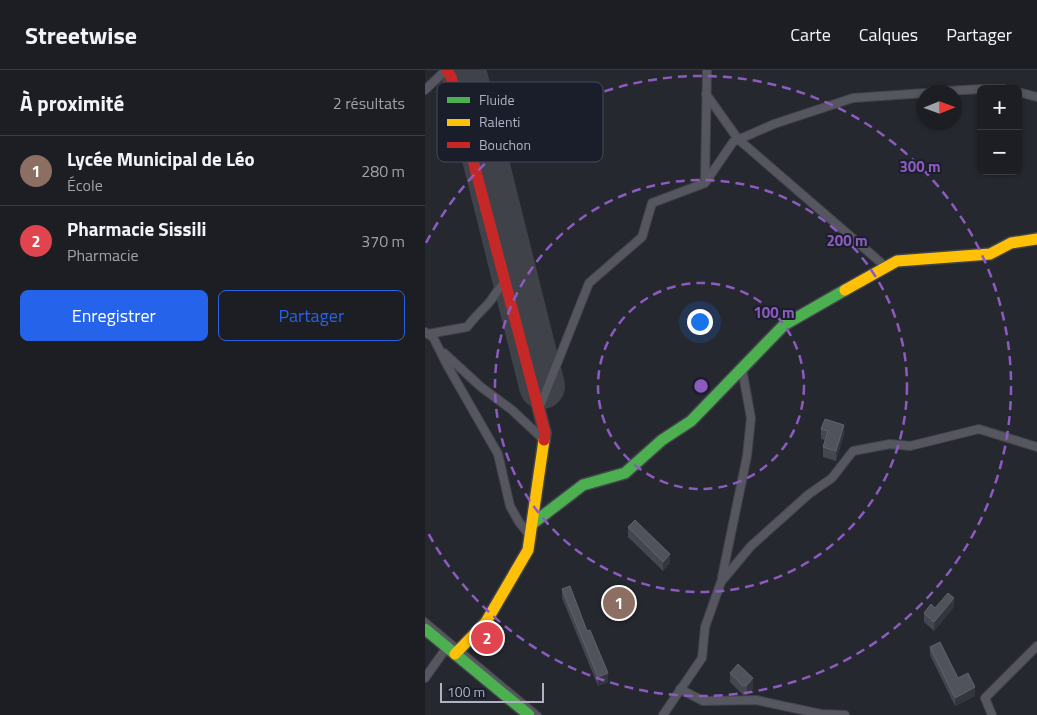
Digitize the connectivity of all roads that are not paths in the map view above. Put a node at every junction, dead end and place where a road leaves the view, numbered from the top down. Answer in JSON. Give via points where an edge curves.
{"nodes":[{"id":1,"x":446,"y":70,"type":"edge"},
{"id":2,"x":707,"y":70,"type":"edge"},
{"id":3,"x":452,"y":82,"type":"edge"},
{"id":4,"x":977,"y":89,"type":"edge"},
{"id":5,"x":425,"y":90,"type":"edge"},
{"id":6,"x":962,"y":90,"type":"edge"},
{"id":7,"x":1022,"y":93,"type":"edge"},
{"id":8,"x":706,"y":94,"type":"junction"},
{"id":9,"x":917,"y":94,"type":"edge"},
{"id":10,"x":1037,"y":97,"type":"edge"},
{"id":11,"x":739,"y":139,"type":"junction"},
{"id":12,"x":474,"y":162,"type":"edge"},
{"id":13,"x":705,"y":182,"type":"junction"},
{"id":14,"x":1037,"y":239,"type":"edge"},
{"id":15,"x":886,"y":266,"type":"junction"},
{"id":16,"x":506,"y":282,"type":"junction"},
{"id":17,"x":427,"y":333,"type":"edge"},
{"id":18,"x":439,"y":347,"type":"junction"},
{"id":19,"x":742,"y":369,"type":"junction"},
{"id":20,"x":539,"y":409,"type":"junction"},
{"id":21,"x":544,"y":440,"type":"junction"},
{"id":22,"x":1037,"y":447,"type":"edge"},
{"id":23,"x":531,"y":530,"type":"junction"},
{"id":24,"x":721,"y":582,"type":"junction"},
{"id":25,"x":425,"y":620,"type":"edge"},
{"id":26,"x":425,"y":629,"type":"edge"},
{"id":27,"x":1037,"y":646,"type":"edge"},
{"id":28,"x":454,"y":650,"type":"junction"},
{"id":29,"x":425,"y":678,"type":"edge"},
{"id":30,"x":680,"y":689,"type":"junction"},
{"id":31,"x":529,"y":715,"type":"edge"},
{"id":32,"x":539,"y":715,"type":"edge"},
{"id":33,"x":663,"y":715,"type":"edge"},
{"id":34,"x":845,"y":715,"type":"edge"},
{"id":35,"x":992,"y":715,"type":"edge"}],
"edges":[{"from":1,"to":3,"type":"street"},
{"from":1,"to":5,"type":"street"},
{"from":2,"to":8,"type":"street"},
{"from":4,"to":6,"type":"street"},
{"from":7,"to":10,"type":"street"},
{"from":8,"to":11,"type":"street"},
{"from":8,"to":13,"type":"street"},
{"from":9,"to":11,"type":"street","via":[[853,98]]},
{"from":11,"to":13,"type":"street","via":[[733,142]]},
{"from":11,"to":15,"type":"street"},
{"from":12,"to":16,"type":"street"},
{"from":13,"to":20,"type":"street","via":[[652,202],[642,237],[589,284]]},
{"from":14,"to":15,"type":"street","via":[[1011,243],[990,254],[897,261]]},
{"from":15,"to":19,"type":"street","via":[[784,325]]},
{"from":16,"to":17,"type":"street","via":[[467,327]]},
{"from":16,"to":20,"type":"street"},
{"from":17,"to":18,"type":"street"},
{"from":18,"to":21,"type":"street"},
{"from":18,"to":23,"type":"street","via":[[498,454],[511,506],[519,522]]},
{"from":19,"to":23,"type":"street","via":[[691,421],[662,440],[625,473],[583,486]]},
{"from":19,"to":24,"type":"street","via":[[751,418],[747,456]]},
{"from":20,"to":21,"type":"street"},
{"from":21,"to":23,"type":"street"},
{"from":22,"to":24,"type":"street","via":[[979,429],[910,446],[890,444],[853,451],[832,478],[809,494],[751,546]]},
{"from":23,"to":28,"type":"street","via":[[528,550],[486,622]]},
{"from":24,"to":30,"type":"street","via":[[705,627],[701,658]]},
{"from":25,"to":28,"type":"lane"},
{"from":26,"to":28,"type":"street"},
{"from":27,"to":35,"type":"street","via":[[985,698]]},
{"from":28,"to":29,"type":"street"},
{"from":28,"to":31,"type":"street"},
{"from":28,"to":32,"type":"lane"},
{"from":30,"to":33,"type":"street"},
{"from":30,"to":34,"type":"street","via":[[703,701],[756,700],[821,714]]}]}
